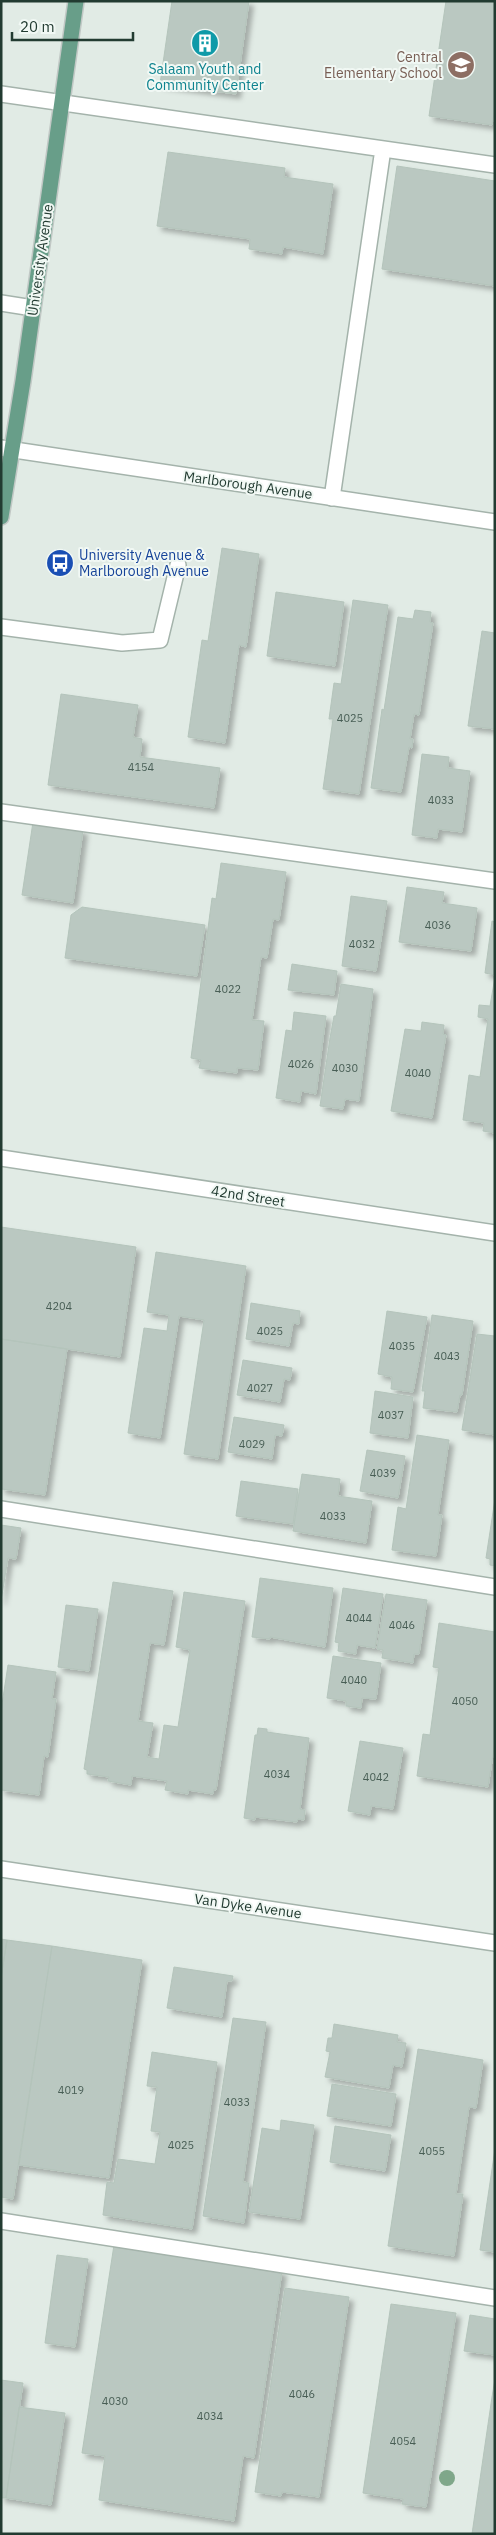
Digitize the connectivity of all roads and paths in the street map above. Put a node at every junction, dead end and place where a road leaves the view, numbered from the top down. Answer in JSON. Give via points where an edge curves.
{"nodes":[{"id":1,"x":76,"y":1,"type":"edge"},
{"id":2,"x":1,"y":94,"type":"edge"},
{"id":3,"x":62,"y":103,"type":"junction"},
{"id":4,"x":383,"y":149,"type":"junction"},
{"id":5,"x":495,"y":165,"type":"edge"},
{"id":6,"x":1,"y":303,"type":"edge"},
{"id":7,"x":33,"y":308,"type":"junction"},
{"id":8,"x":7,"y":449,"type":"edge"},
{"id":9,"x":332,"y":498,"type":"junction"},
{"id":10,"x":1,"y":517,"type":"edge"},
{"id":11,"x":495,"y":522,"type":"edge"},
{"id":12,"x":178,"y":565,"type":"dead end"},
{"id":13,"x":1,"y":627,"type":"edge"},
{"id":14,"x":1,"y":812,"type":"edge"},
{"id":15,"x":495,"y":881,"type":"edge"},
{"id":16,"x":1,"y":1158,"type":"edge"},
{"id":17,"x":495,"y":1233,"type":"edge"},
{"id":18,"x":1,"y":1509,"type":"edge"},
{"id":19,"x":495,"y":1587,"type":"edge"},
{"id":20,"x":1,"y":1869,"type":"edge"},
{"id":21,"x":495,"y":1943,"type":"edge"},
{"id":22,"x":1,"y":2221,"type":"edge"},
{"id":23,"x":495,"y":2298,"type":"edge"}],
"edges":[{"from":1,"to":3,"type":"main road","name":"University Avenue"},
{"from":2,"to":3,"type":"street"},
{"from":3,"to":4,"type":"street"},
{"from":3,"to":7,"type":"main road","name":"University Avenue"},
{"from":4,"to":5,"type":"street"},
{"from":4,"to":9,"type":"street"},
{"from":6,"to":7,"type":"street"},
{"from":7,"to":8,"type":"main road","name":"University Avenue"},
{"from":8,"to":9,"type":"street","name":"Marlborough Avenue"},
{"from":8,"to":10,"type":"main road","name":"University Avenue"},
{"from":9,"to":11,"type":"street","name":"Marlborough Avenue"},
{"from":12,"to":13,"type":"street","via":[[160,640],[122,643]]},
{"from":14,"to":15,"type":"street"},
{"from":16,"to":17,"type":"street","name":"42nd Street"},
{"from":18,"to":19,"type":"street"},
{"from":20,"to":21,"type":"street","name":"Van Dyke Avenue"},
{"from":22,"to":23,"type":"street"}]}
